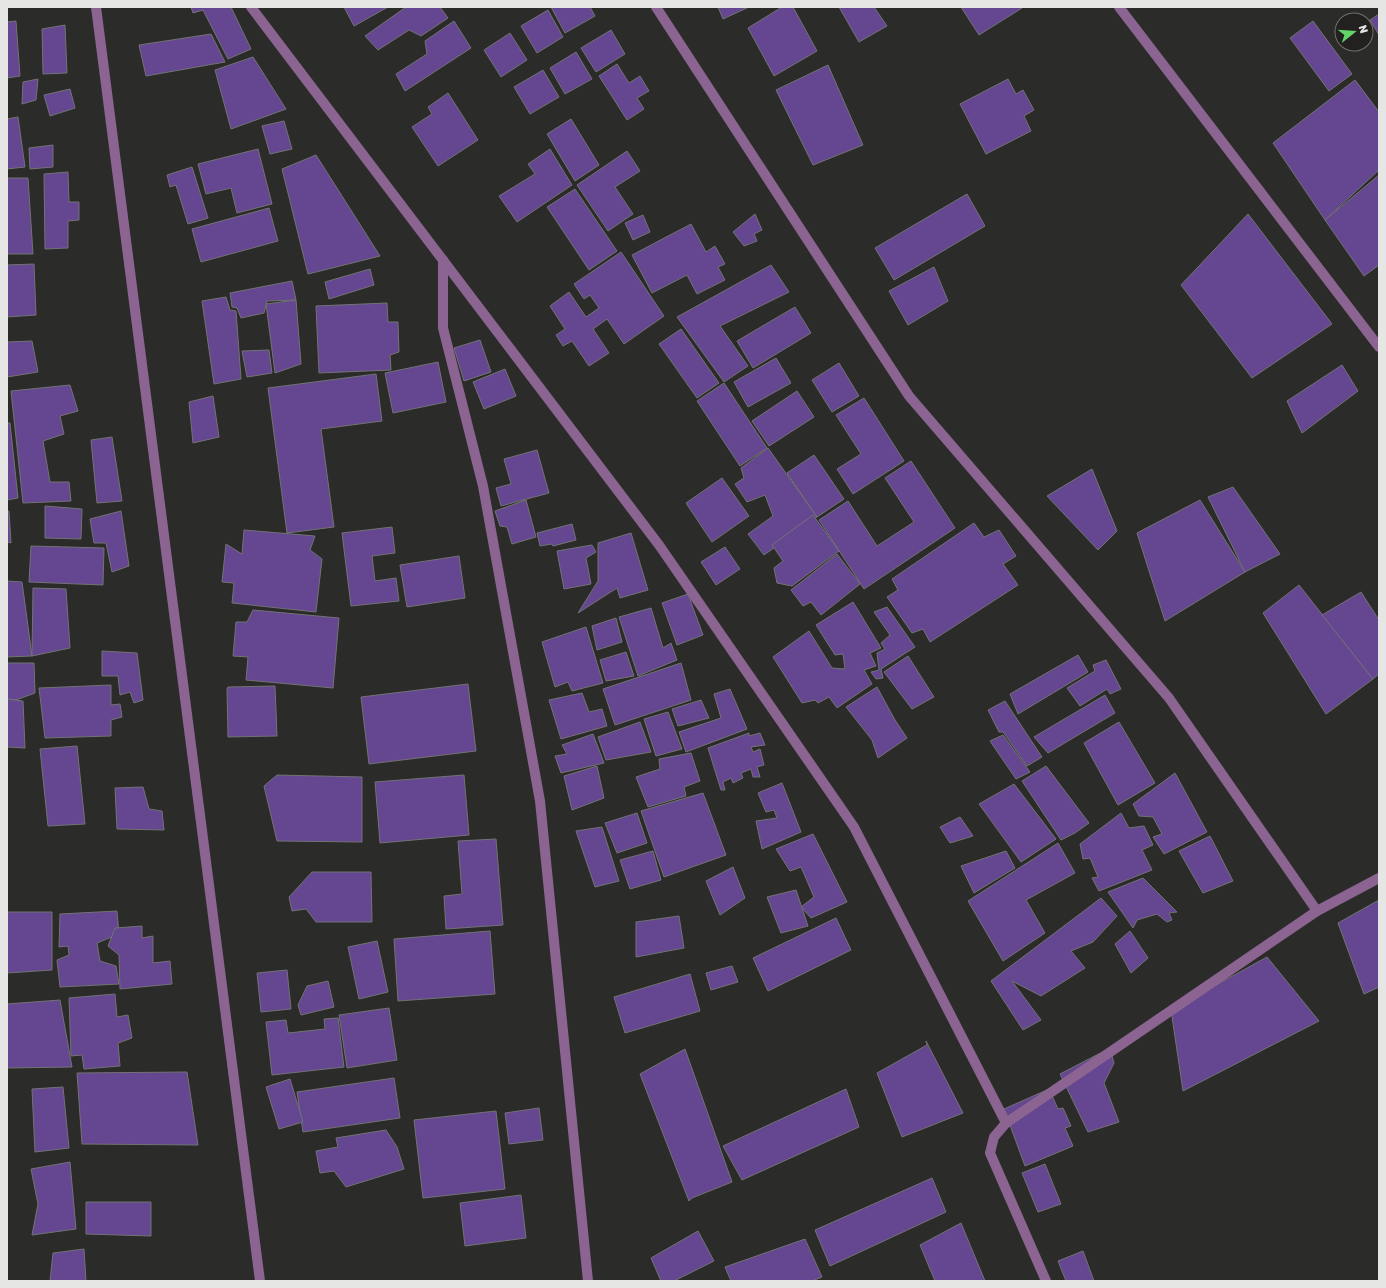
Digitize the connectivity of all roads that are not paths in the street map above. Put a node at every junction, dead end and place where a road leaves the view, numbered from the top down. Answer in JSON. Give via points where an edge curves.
{"nodes":[{"id":1,"x":96,"y":7,"type":"edge"},
{"id":2,"x":251,"y":7,"type":"edge"},
{"id":3,"x":656,"y":7,"type":"edge"},
{"id":4,"x":1119,"y":7,"type":"edge"},
{"id":5,"x":443,"y":260,"type":"junction"},
{"id":6,"x":1379,"y":347,"type":"edge"},
{"id":7,"x":1379,"y":878,"type":"edge"},
{"id":8,"x":1317,"y":911,"type":"junction"},
{"id":9,"x":1006,"y":1123,"type":"junction"},
{"id":10,"x":260,"y":1281,"type":"edge"},
{"id":11,"x":588,"y":1281,"type":"edge"},
{"id":12,"x":1046,"y":1281,"type":"edge"}],
"edges":[{"from":1,"to":10,"type":"street"},
{"from":2,"to":5,"type":"street"},
{"from":3,"to":8,"type":"street","via":[[909,396],[1169,698]]},
{"from":4,"to":6,"type":"street"},
{"from":5,"to":9,"type":"street","via":[[659,545],[854,827]]},
{"from":5,"to":11,"type":"street","via":[[443,328],[483,486],[540,801]]},
{"from":7,"to":8,"type":"street"},
{"from":8,"to":9,"type":"street"},
{"from":9,"to":12,"type":"street","via":[[994,1137],[990,1153]]}]}
